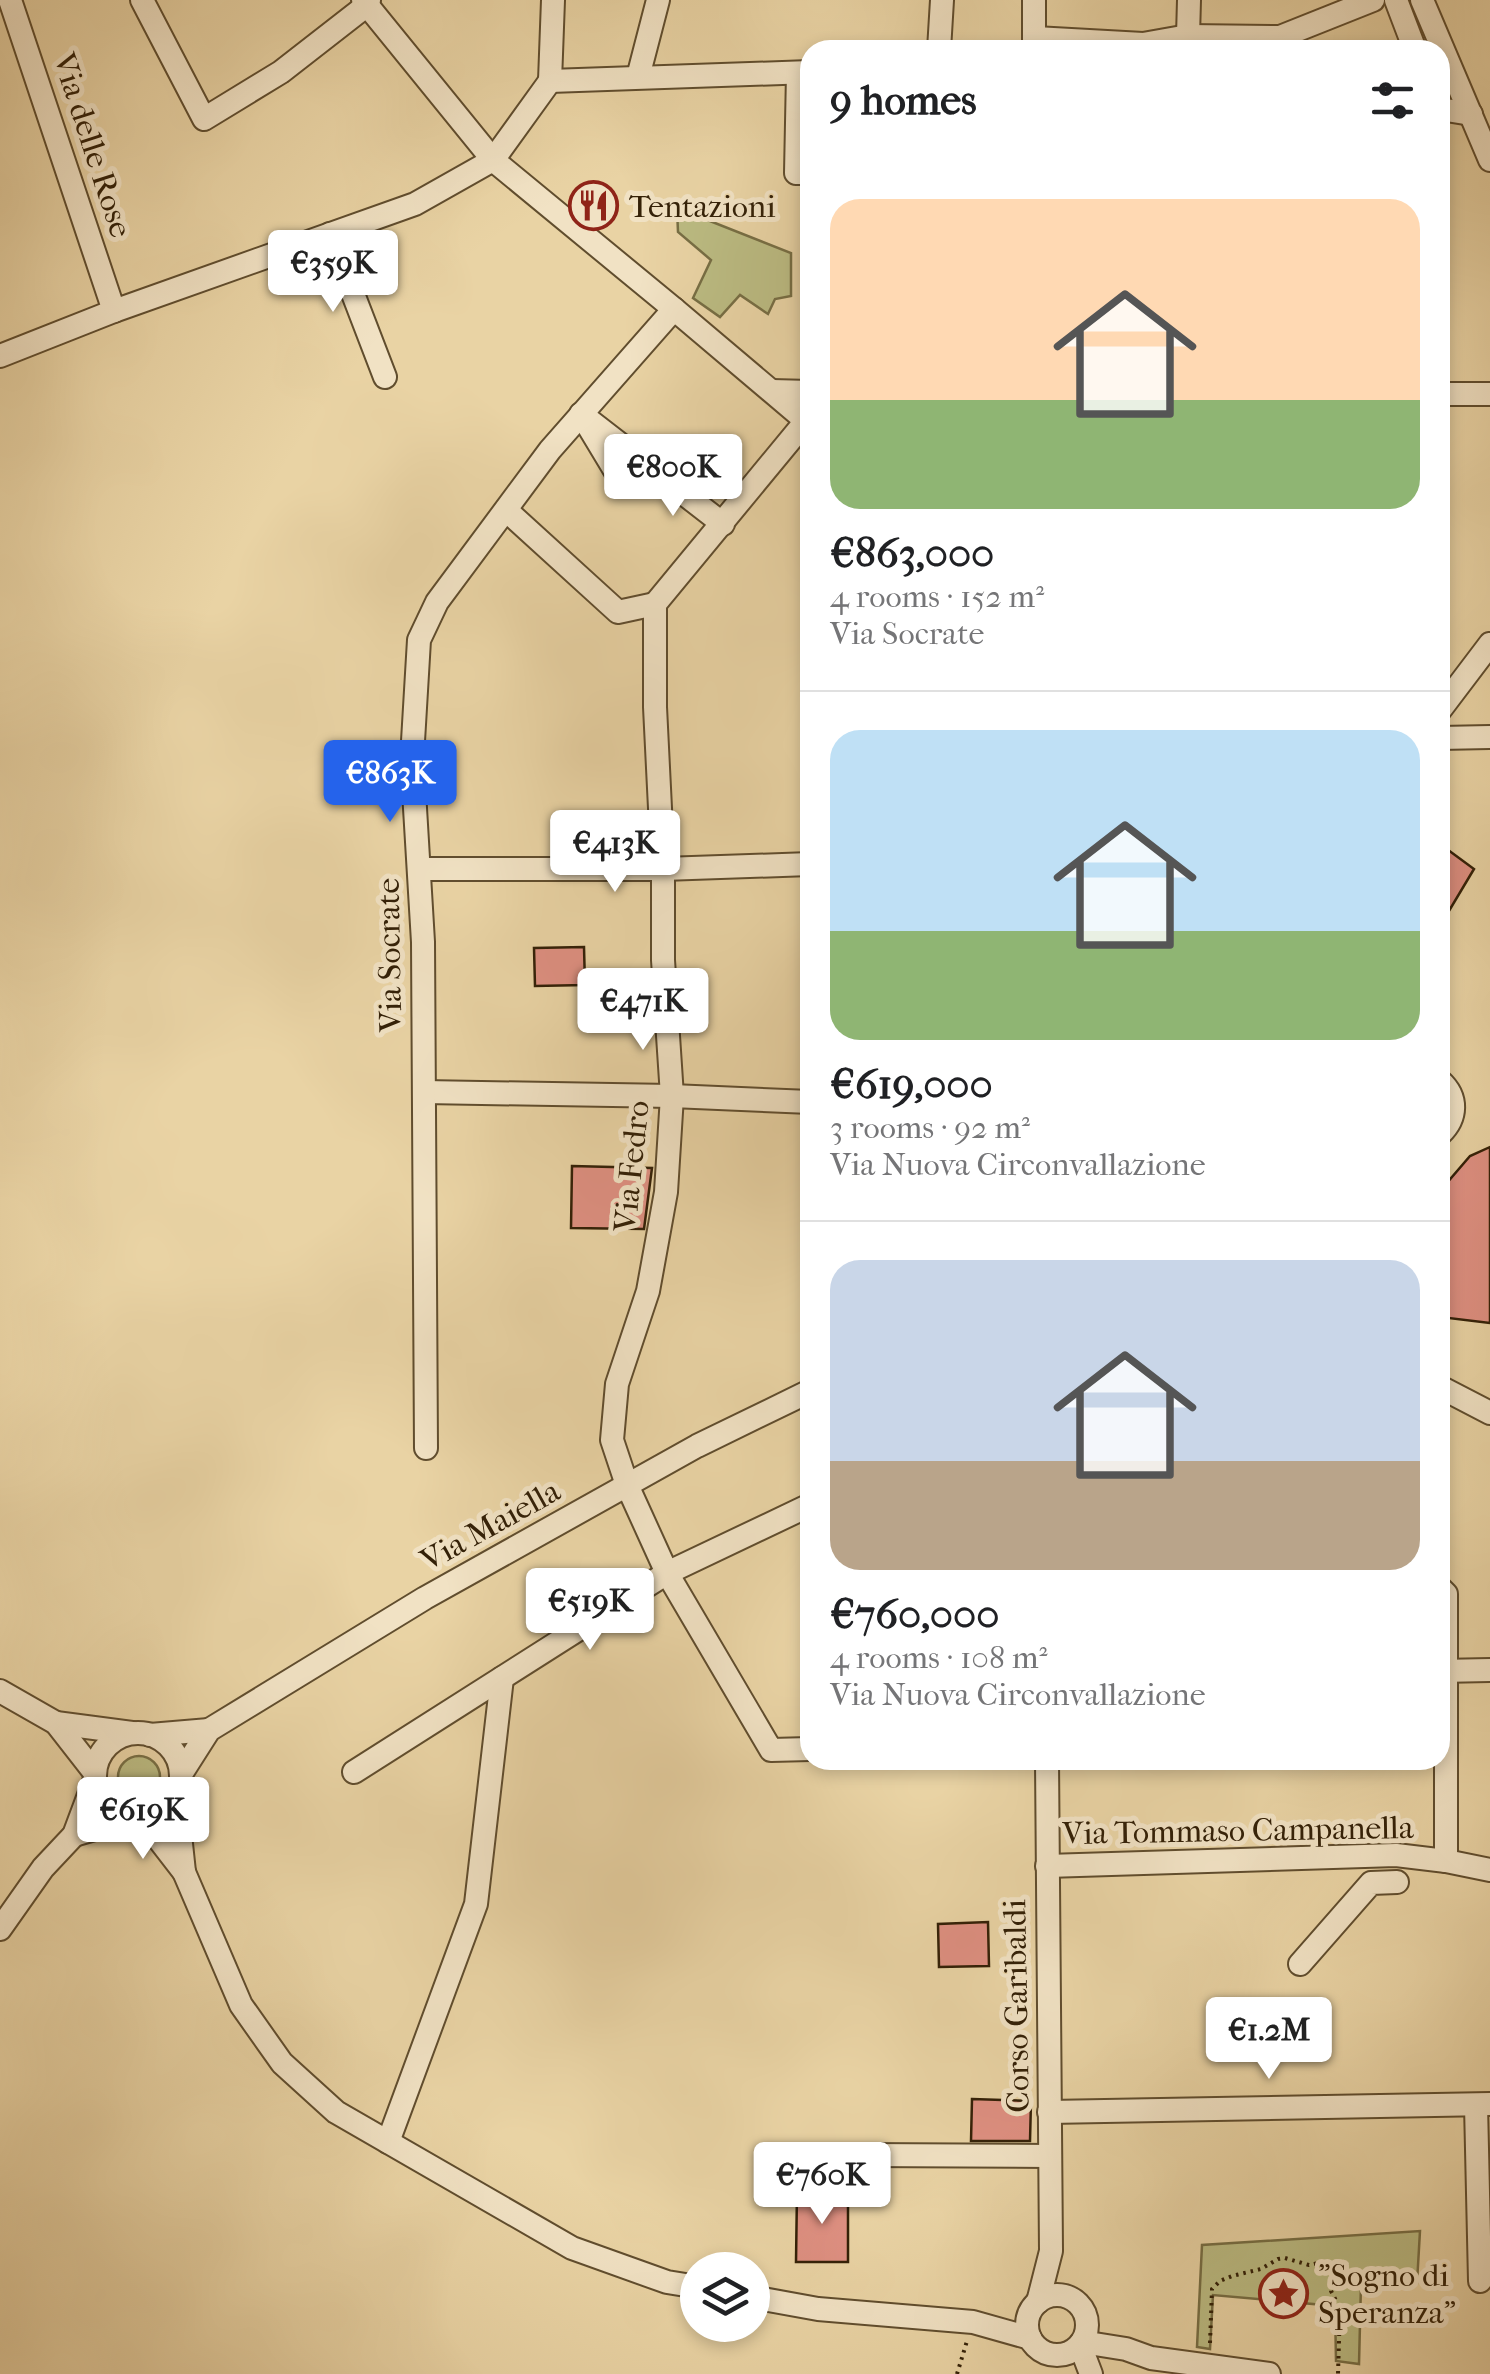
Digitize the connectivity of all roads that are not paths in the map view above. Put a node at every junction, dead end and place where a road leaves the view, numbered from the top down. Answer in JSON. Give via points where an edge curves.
{"nodes":[{"id":1,"x":10,"y":0,"type":"edge"},
{"id":2,"x":142,"y":0,"type":"edge"},
{"id":3,"x":553,"y":0,"type":"edge"},
{"id":4,"x":658,"y":0,"type":"edge"},
{"id":5,"x":942,"y":0,"type":"edge"},
{"id":6,"x":1034,"y":0,"type":"edge"},
{"id":7,"x":1189,"y":0,"type":"edge"},
{"id":8,"x":1373,"y":0,"type":"edge"},
{"id":9,"x":1396,"y":0,"type":"edge"},
{"id":10,"x":1422,"y":0,"type":"edge"},
{"id":11,"x":366,"y":2,"type":"edge"},
{"id":12,"x":1311,"y":26,"type":"junction"},
{"id":13,"x":1188,"y":36,"type":"junction"},
{"id":14,"x":940,"y":40,"type":"edge"},
{"id":15,"x":1034,"y":40,"type":"edge"},
{"id":16,"x":1171,"y":40,"type":"edge"},
{"id":17,"x":1313,"y":40,"type":"edge"},
{"id":18,"x":1410,"y":40,"type":"edge"},
{"id":19,"x":1438,"y":40,"type":"edge"},
{"id":20,"x":1450,"y":68,"type":"edge"},
{"id":21,"x":800,"y":72,"type":"edge"},
{"id":22,"x":638,"y":77,"type":"junction"},
{"id":23,"x":550,"y":82,"type":"junction"},
{"id":24,"x":1450,"y":111,"type":"edge"},
{"id":25,"x":1471,"y":114,"type":"junction"},
{"id":26,"x":493,"y":160,"type":"junction"},
{"id":27,"x":1490,"y":160,"type":"edge"},
{"id":28,"x":330,"y":234,"type":"junction"},
{"id":29,"x":674,"y":308,"type":"junction"},
{"id":30,"x":114,"y":311,"type":"junction"},
{"id":31,"x":0,"y":356,"type":"edge"},
{"id":32,"x":384,"y":376,"type":"dead end"},
{"id":33,"x":772,"y":391,"type":"junction"},
{"id":34,"x":800,"y":392,"type":"edge"},
{"id":35,"x":1450,"y":394,"type":"edge"},
{"id":36,"x":1490,"y":394,"type":"edge"},
{"id":37,"x":582,"y":414,"type":"junction"},
{"id":38,"x":800,"y":416,"type":"edge"},
{"id":39,"x":800,"y":433,"type":"edge"},
{"id":40,"x":619,"y":476,"type":"dead end"},
{"id":41,"x":506,"y":510,"type":"junction"},
{"id":42,"x":723,"y":524,"type":"junction"},
{"id":43,"x":656,"y":604,"type":"junction"},
{"id":44,"x":1490,"y":644,"type":"edge"},
{"id":45,"x":1450,"y":697,"type":"edge"},
{"id":46,"x":1490,"y":736,"type":"edge"},
{"id":47,"x":1450,"y":738,"type":"edge"},
{"id":48,"x":800,"y":864,"type":"edge"},
{"id":49,"x":663,"y":868,"type":"junction"},
{"id":50,"x":420,"y":869,"type":"junction"},
{"id":51,"x":424,"y":1092,"type":"junction"},
{"id":52,"x":1450,"y":1094,"type":"edge"},
{"id":53,"x":672,"y":1096,"type":"junction"},
{"id":54,"x":800,"y":1102,"type":"edge"},
{"id":55,"x":1450,"y":1123,"type":"edge"},
{"id":56,"x":1450,"y":1392,"type":"edge"},
{"id":57,"x":800,"y":1396,"type":"edge"},
{"id":58,"x":1490,"y":1413,"type":"edge"},
{"id":59,"x":426,"y":1448,"type":"dead end"},
{"id":60,"x":627,"y":1485,"type":"junction"},
{"id":61,"x":800,"y":1510,"type":"edge"},
{"id":62,"x":667,"y":1573,"type":"junction"},
{"id":63,"x":1490,"y":1670,"type":"edge"},
{"id":64,"x":1450,"y":1671,"type":"edge"},
{"id":65,"x":502,"y":1678,"type":"junction"},
{"id":66,"x":0,"y":1691,"type":"edge"},
{"id":67,"x":56,"y":1724,"type":"junction"},
{"id":68,"x":209,"y":1730,"type":"junction"},
{"id":69,"x":141,"y":1734,"type":"junction"},
{"id":70,"x":800,"y":1749,"type":"edge"},
{"id":71,"x":1046,"y":1770,"type":"edge"},
{"id":72,"x":1445,"y":1770,"type":"edge"},
{"id":73,"x":354,"y":1772,"type":"dead end"},
{"id":74,"x":95,"y":1776,"type":"junction"},
{"id":75,"x":179,"y":1785,"type":"junction"},
{"id":76,"x":136,"y":1819,"type":"junction"},
{"id":77,"x":74,"y":1835,"type":"junction"},
{"id":78,"x":1446,"y":1861,"type":"junction"},
{"id":79,"x":1047,"y":1866,"type":"junction"},
{"id":80,"x":1490,"y":1870,"type":"edge"},
{"id":81,"x":184,"y":1872,"type":"junction"},
{"id":82,"x":1396,"y":1882,"type":"dead end"},
{"id":83,"x":0,"y":1929,"type":"edge"},
{"id":84,"x":1300,"y":1964,"type":"dead end"},
{"id":85,"x":1483,"y":2104,"type":"edge"},
{"id":86,"x":1050,"y":2112,"type":"junction"},
{"id":87,"x":388,"y":2142,"type":"junction"},
{"id":88,"x":860,"y":2154,"type":"dead end"},
{"id":89,"x":1050,"y":2156,"type":"junction"},
{"id":90,"x":1051,"y":2251,"type":"junction"},
{"id":91,"x":1480,"y":2281,"type":"dead end"},
{"id":92,"x":680,"y":2284,"type":"edge"},
{"id":93,"x":770,"y":2300,"type":"edge"},
{"id":94,"x":1034,"y":2308,"type":"junction"},
{"id":95,"x":1080,"y":2309,"type":"junction"},
{"id":96,"x":973,"y":2322,"type":"junction"},
{"id":97,"x":1030,"y":2338,"type":"junction"},
{"id":98,"x":1081,"y":2344,"type":"junction"},
{"id":99,"x":1126,"y":2350,"type":"junction"},
{"id":100,"x":1057,"y":2356,"type":"junction"},
{"id":101,"x":1077,"y":2374,"type":"edge"},
{"id":102,"x":1090,"y":2374,"type":"edge"},
{"id":103,"x":1269,"y":2374,"type":"edge"}],
"edges":[{"from":1,"to":30,"type":"street","name":"Via delle Rose"},
{"from":2,"to":11,"type":"street","via":[[204,119],[281,72]]},
{"from":3,"to":23,"type":"street"},
{"from":4,"to":22,"type":"street"},
{"from":5,"to":14,"type":"street"},
{"from":6,"to":15,"type":"street"},
{"from":7,"to":13,"type":"street"},
{"from":8,"to":12,"type":"street"},
{"from":9,"to":18,"type":"street"},
{"from":10,"to":19,"type":"street"},
{"from":11,"to":26,"type":"street"},
{"from":12,"to":13,"type":"street","via":[[1280,36]]},
{"from":12,"to":17,"type":"street"},
{"from":13,"to":16,"type":"street"},
{"from":20,"to":25,"type":"street"},
{"from":21,"to":22,"type":"street"},
{"from":22,"to":23,"type":"street"},
{"from":23,"to":26,"type":"street"},
{"from":24,"to":25,"type":"street"},
{"from":25,"to":27,"type":"street"},
{"from":26,"to":28,"type":"street","via":[[415,204]]},
{"from":26,"to":29,"type":"street"},
{"from":28,"to":30,"type":"street"},
{"from":28,"to":32,"type":"street"},
{"from":29,"to":33,"type":"street"},
{"from":29,"to":37,"type":"street","name":"Via Socrate"},
{"from":30,"to":31,"type":"street"},
{"from":33,"to":34,"type":"street"},
{"from":33,"to":38,"type":"street"},
{"from":35,"to":36,"type":"street"},
{"from":37,"to":40,"type":"street"},
{"from":37,"to":41,"type":"street","name":"Via Socrate"},
{"from":37,"to":42,"type":"street"},
{"from":39,"to":42,"type":"street"},
{"from":41,"to":43,"type":"street","via":[[618,612]]},
{"from":41,"to":50,"type":"street","name":"Via Socrate","via":[[438,602],[419,640],[412,758]]},
{"from":42,"to":43,"type":"street"},
{"from":43,"to":49,"type":"street","name":"Via Fedro"},
{"from":44,"to":45,"type":"street"},
{"from":46,"to":47,"type":"street"},
{"from":48,"to":49,"type":"street"},
{"from":49,"to":50,"type":"street"},
{"from":49,"to":53,"type":"street","name":"Via Fedro"},
{"from":50,"to":51,"type":"street","name":"Via Socrate"},
{"from":51,"to":53,"type":"street"},
{"from":51,"to":59,"type":"street","name":"Via Socrate"},
{"from":52,"to":55,"type":"street"},
{"from":53,"to":54,"type":"street"},
{"from":53,"to":60,"type":"street","name":"Via Fedro","via":[[666,1192],[648,1291],[617,1384],[612,1440]]},
{"from":56,"to":58,"type":"street"},
{"from":57,"to":60,"type":"street","name":"Via Maiella"},
{"from":60,"to":62,"type":"street","name":"Via Fedro"},
{"from":60,"to":68,"type":"street","name":"Via Maiella"},
{"from":61,"to":62,"type":"street"},
{"from":62,"to":65,"type":"street"},
{"from":62,"to":70,"type":"street","name":"Via Fedro","via":[[771,1750]]},
{"from":63,"to":64,"type":"street"},
{"from":65,"to":73,"type":"street"},
{"from":65,"to":87,"type":"street","via":[[476,1904]]},
{"from":66,"to":67,"type":"street"},
{"from":67,"to":69,"type":"street","name":"Via Maiella"},
{"from":67,"to":74,"type":"street"},
{"from":68,"to":69,"type":"street","name":"Via Maiella"},
{"from":68,"to":75,"type":"street","name":"Via Maiella"},
{"from":69,"to":74,"type":"street","via":[[110,1744]]},
{"from":69,"to":75,"type":"street","via":[[175,1753]]},
{"from":71,"to":79,"type":"street","name":"Corso Garibaldi"},
{"from":72,"to":78,"type":"street"},
{"from":74,"to":76,"type":"street","via":[[106,1804]]},
{"from":74,"to":77,"type":"street"},
{"from":75,"to":76,"type":"street","via":[[168,1808]]},
{"from":75,"to":81,"type":"street"},
{"from":76,"to":77,"type":"street"},
{"from":76,"to":81,"type":"street"},
{"from":77,"to":83,"type":"street"},
{"from":78,"to":79,"type":"street","name":"Via Tommaso Campanella","via":[[1396,1855]]},
{"from":78,"to":80,"type":"street","name":"Via Tommaso Campanella"},
{"from":79,"to":86,"type":"street","name":"Corso Garibaldi"},
{"from":81,"to":87,"type":"street","via":[[241,2005],[282,2064],[336,2112]]},
{"from":82,"to":84,"type":"street","via":[[1371,1883]]},
{"from":85,"to":86,"type":"street"},
{"from":85,"to":91,"type":"street"},
{"from":86,"to":89,"type":"street","name":"Corso Garibaldi"},
{"from":87,"to":92,"type":"street","via":[[572,2248]]},
{"from":88,"to":89,"type":"street"},
{"from":89,"to":90,"type":"street","name":"Corso Garibaldi"},
{"from":90,"to":94,"type":"street","name":"Corso Garibaldi"},
{"from":90,"to":95,"type":"street","name":"Corso Garibaldi"},
{"from":93,"to":96,"type":"street"},
{"from":94,"to":95,"type":"street","via":[[1055,2295]]},
{"from":94,"to":96,"type":"street"},
{"from":94,"to":97,"type":"street"},
{"from":95,"to":98,"type":"street","via":[[1087,2331]]},
{"from":95,"to":99,"type":"street"},
{"from":96,"to":97,"type":"street"},
{"from":97,"to":100,"type":"street"},
{"from":98,"to":99,"type":"street"},
{"from":98,"to":100,"type":"street"},
{"from":98,"to":102,"type":"street"},
{"from":99,"to":103,"type":"street"},
{"from":100,"to":101,"type":"street"}]}
